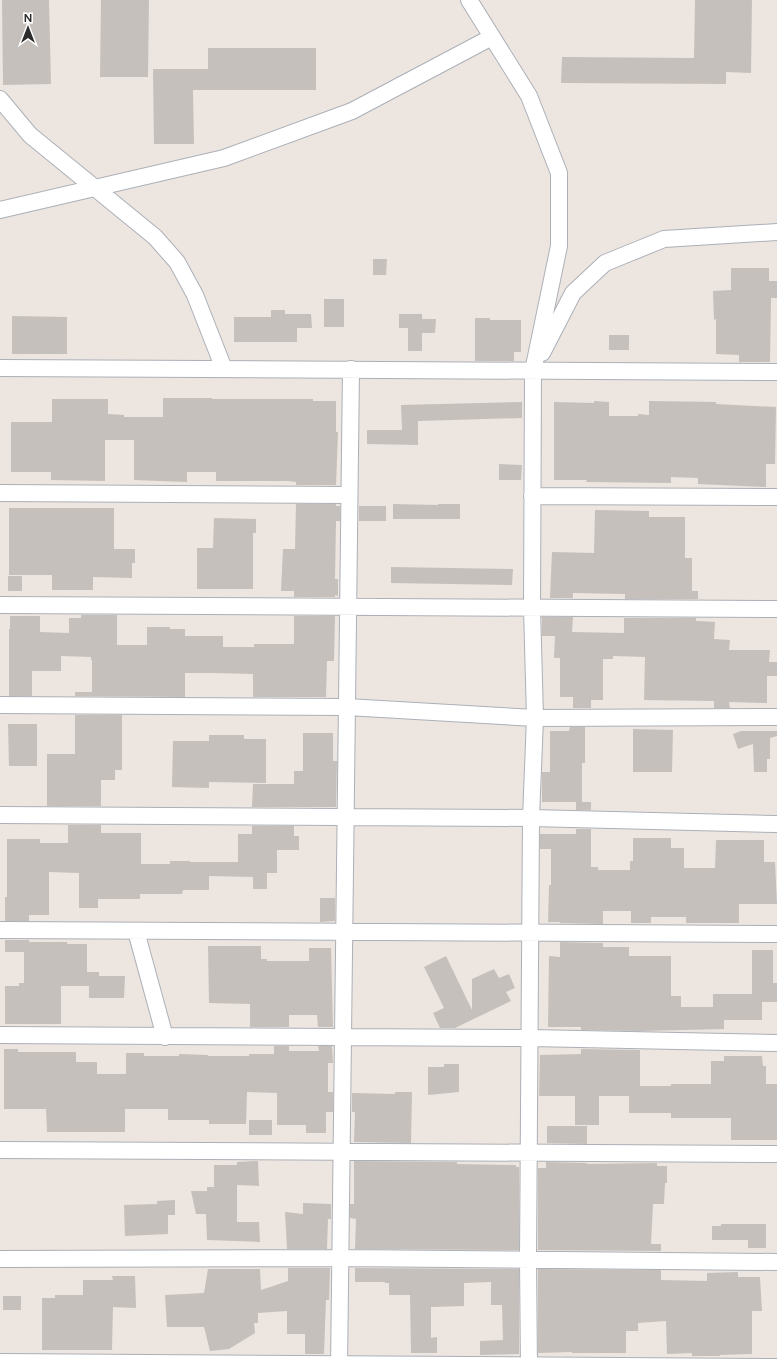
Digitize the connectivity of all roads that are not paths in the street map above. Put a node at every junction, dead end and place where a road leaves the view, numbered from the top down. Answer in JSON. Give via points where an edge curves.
{"nodes":[{"id":1,"x":470,"y":0,"type":"edge"},
{"id":2,"x":492,"y":37,"type":"junction"},
{"id":3,"x":0,"y":100,"type":"edge"},
{"id":4,"x":96,"y":188,"type":"junction"},
{"id":5,"x":0,"y":210,"type":"edge"},
{"id":6,"x":777,"y":232,"type":"edge"},
{"id":7,"x":0,"y":368,"type":"edge"},
{"id":8,"x":224,"y":369,"type":"junction"},
{"id":9,"x":351,"y":369,"type":"junction"},
{"id":10,"x":533,"y":371,"type":"junction"},
{"id":11,"x":777,"y":372,"type":"edge"},
{"id":12,"x":0,"y":492,"type":"edge"},
{"id":13,"x":350,"y":495,"type":"junction"},
{"id":14,"x":532,"y":496,"type":"junction"},
{"id":15,"x":777,"y":497,"type":"edge"},
{"id":16,"x":0,"y":605,"type":"edge"},
{"id":17,"x":348,"y":607,"type":"junction"},
{"id":18,"x":532,"y":608,"type":"junction"},
{"id":19,"x":777,"y":609,"type":"edge"},
{"id":20,"x":0,"y":705,"type":"edge"},
{"id":21,"x":347,"y":707,"type":"junction"},
{"id":22,"x":777,"y":717,"type":"edge"},
{"id":23,"x":535,"y":718,"type":"junction"},
{"id":24,"x":0,"y":815,"type":"edge"},
{"id":25,"x":346,"y":817,"type":"junction"},
{"id":26,"x":531,"y":818,"type":"junction"},
{"id":27,"x":777,"y":824,"type":"edge"},
{"id":28,"x":0,"y":930,"type":"edge"},
{"id":29,"x":136,"y":931,"type":"junction"},
{"id":30,"x":344,"y":932,"type":"junction"},
{"id":31,"x":531,"y":933,"type":"junction"},
{"id":32,"x":777,"y":934,"type":"edge"},
{"id":33,"x":0,"y":1036,"type":"edge"},
{"id":34,"x":165,"y":1037,"type":"junction"},
{"id":35,"x":343,"y":1038,"type":"junction"},
{"id":36,"x":530,"y":1038,"type":"junction"},
{"id":37,"x":777,"y":1043,"type":"edge"},
{"id":38,"x":0,"y":1150,"type":"edge"},
{"id":39,"x":342,"y":1152,"type":"junction"},
{"id":40,"x":530,"y":1153,"type":"junction"},
{"id":41,"x":777,"y":1154,"type":"edge"},
{"id":42,"x":341,"y":1258,"type":"junction"},
{"id":43,"x":0,"y":1259,"type":"edge"},
{"id":44,"x":528,"y":1259,"type":"junction"},
{"id":45,"x":777,"y":1262,"type":"edge"},
{"id":46,"x":0,"y":1362,"type":"edge"},
{"id":47,"x":340,"y":1366,"type":"edge"},
{"id":48,"x":777,"y":1366,"type":"edge"},
{"id":49,"x":529,"y":1367,"type":"edge"}],
"edges":[{"from":1,"to":2,"type":"street"},
{"from":2,"to":4,"type":"street","via":[[352,112],[224,158]]},
{"from":2,"to":10,"type":"street","via":[[529,96],[559,173],[559,246]]},
{"from":3,"to":4,"type":"street","via":[[30,136]]},
{"from":4,"to":5,"type":"street"},
{"from":4,"to":8,"type":"street","via":[[155,237],[177,262],[195,295]]},
{"from":6,"to":10,"type":"street","via":[[664,239],[606,263],[573,293]]},
{"from":7,"to":8,"type":"street"},
{"from":8,"to":9,"type":"street"},
{"from":9,"to":10,"type":"street"},
{"from":9,"to":13,"type":"street"},
{"from":10,"to":11,"type":"street"},
{"from":10,"to":14,"type":"street"},
{"from":12,"to":13,"type":"street"},
{"from":13,"to":17,"type":"street"},
{"from":14,"to":15,"type":"street"},
{"from":14,"to":18,"type":"street"},
{"from":16,"to":17,"type":"street"},
{"from":17,"to":18,"type":"street"},
{"from":17,"to":21,"type":"street"},
{"from":18,"to":19,"type":"street"},
{"from":18,"to":23,"type":"street"},
{"from":20,"to":21,"type":"street"},
{"from":21,"to":23,"type":"street"},
{"from":21,"to":25,"type":"street"},
{"from":22,"to":23,"type":"street"},
{"from":23,"to":26,"type":"street"},
{"from":24,"to":25,"type":"street"},
{"from":25,"to":26,"type":"street"},
{"from":25,"to":30,"type":"street"},
{"from":26,"to":27,"type":"street"},
{"from":26,"to":31,"type":"street"},
{"from":28,"to":29,"type":"street"},
{"from":29,"to":30,"type":"street"},
{"from":29,"to":34,"type":"street"},
{"from":30,"to":31,"type":"street"},
{"from":30,"to":35,"type":"street"},
{"from":31,"to":32,"type":"street"},
{"from":31,"to":36,"type":"street"},
{"from":33,"to":34,"type":"street"},
{"from":34,"to":35,"type":"street"},
{"from":35,"to":36,"type":"street"},
{"from":35,"to":39,"type":"street"},
{"from":36,"to":37,"type":"street"},
{"from":36,"to":40,"type":"street"},
{"from":38,"to":39,"type":"street"},
{"from":39,"to":40,"type":"street"},
{"from":39,"to":42,"type":"street"},
{"from":40,"to":41,"type":"street"},
{"from":40,"to":44,"type":"street"},
{"from":42,"to":43,"type":"street"},
{"from":42,"to":44,"type":"street"},
{"from":42,"to":47,"type":"street"},
{"from":44,"to":45,"type":"street"},
{"from":44,"to":49,"type":"street"},
{"from":46,"to":47,"type":"street"},
{"from":47,"to":49,"type":"street"},
{"from":48,"to":49,"type":"street"}]}
